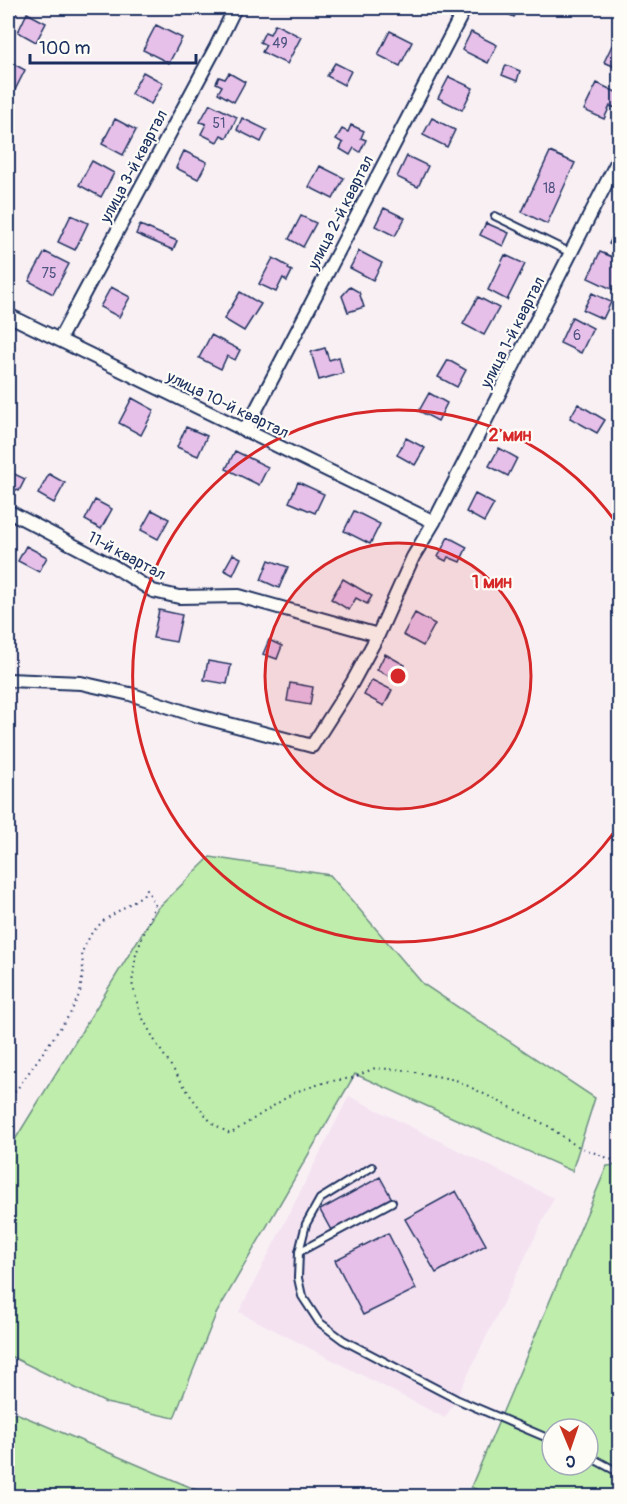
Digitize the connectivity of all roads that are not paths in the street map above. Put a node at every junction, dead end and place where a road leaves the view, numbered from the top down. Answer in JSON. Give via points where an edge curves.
{"nodes":[{"id":1,"x":10,"y":8,"type":"edge"},
{"id":2,"x":235,"y":8,"type":"edge"},
{"id":3,"x":465,"y":8,"type":"edge"},
{"id":4,"x":8,"y":12,"type":"edge"},
{"id":5,"x":620,"y":156,"type":"edge"},
{"id":6,"x":495,"y":216,"type":"dead end"},
{"id":7,"x":571,"y":253,"type":"junction"},
{"id":8,"x":8,"y":315,"type":"edge"},
{"id":9,"x":59,"y":340,"type":"junction"},
{"id":10,"x":245,"y":431,"type":"junction"},
{"id":11,"x":8,"y":511,"type":"edge"},
{"id":12,"x":434,"y":522,"type":"junction"},
{"id":13,"x":378,"y":635,"type":"junction"},
{"id":14,"x":8,"y":680,"type":"edge"},
{"id":15,"x":372,"y":1167,"type":"dead end"},
{"id":16,"x":392,"y":1202,"type":"dead end"},
{"id":17,"x":299,"y":1252,"type":"junction"},
{"id":18,"x":540,"y":1435,"type":"edge"},
{"id":19,"x":600,"y":1462,"type":"edge"},
{"id":20,"x":620,"y":1473,"type":"edge"}],
"edges":[{"from":1,"to":4,"type":"street"},
{"from":2,"to":9,"type":"street","name":"улица 3-й квартал"},
{"from":3,"to":10,"type":"street","name":"улица 2-й квартал"},
{"from":5,"to":7,"type":"street","name":"улица 1-й квартал"},
{"from":6,"to":7,"type":"lane"},
{"from":7,"to":12,"type":"street","name":"улица 1-й квартал"},
{"from":8,"to":9,"type":"street","name":"улица 10-й квартал"},
{"from":9,"to":10,"type":"street","name":"улица 10-й квартал"},
{"from":10,"to":12,"type":"street","name":"улица 10-й квартал"},
{"from":11,"to":13,"type":"street","name":"11-й квартал","via":[[153,591],[179,597],[239,596]]},
{"from":12,"to":13,"type":"street","name":"улица 1-й квартал","via":[[413,557]]},
{"from":13,"to":14,"type":"street","name":"улица 1-й квартал","via":[[312,746],[91,685]]},
{"from":15,"to":17,"type":"lane","via":[[320,1199],[306,1224]]},
{"from":16,"to":17,"type":"lane"},
{"from":17,"to":18,"type":"lane","via":[[302,1296],[319,1322],[343,1340],[456,1400]]},
{"from":19,"to":20,"type":"lane"}]}
